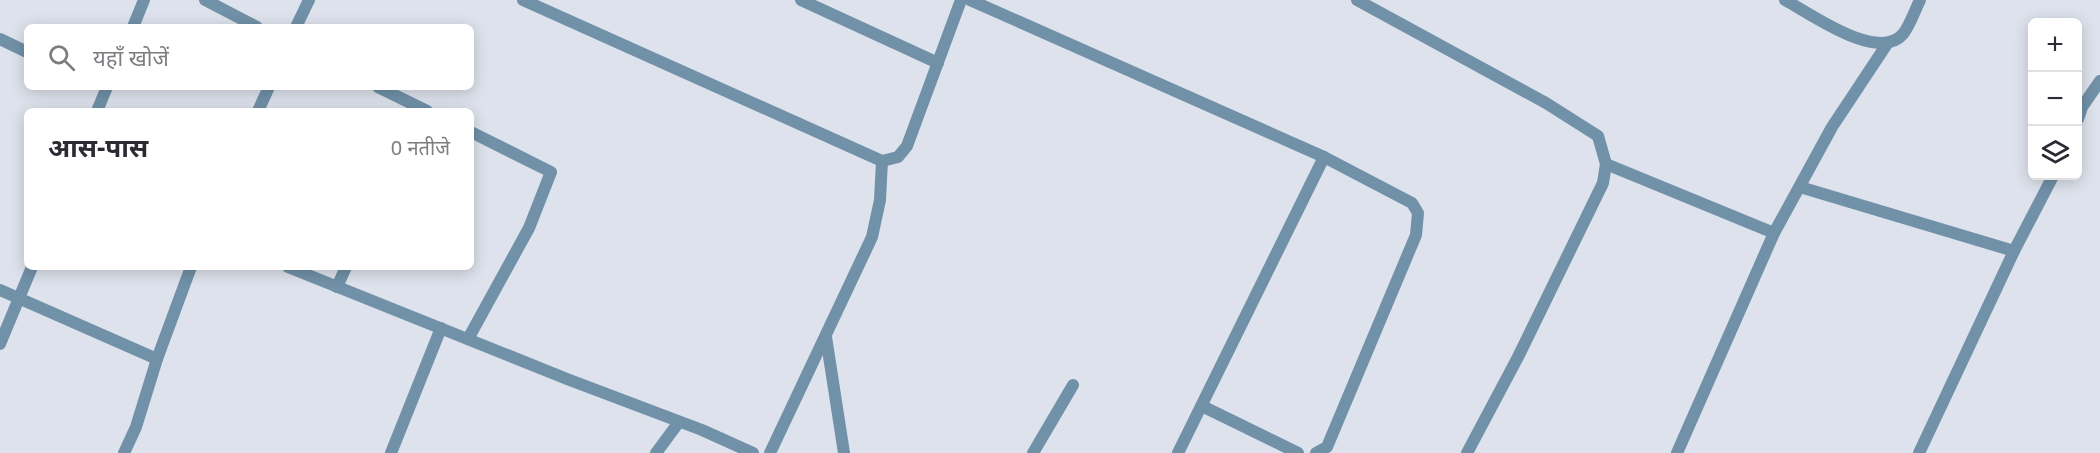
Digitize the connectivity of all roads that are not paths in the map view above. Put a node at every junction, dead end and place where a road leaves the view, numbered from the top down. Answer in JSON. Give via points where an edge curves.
{"nodes":[{"id":1,"x":144,"y":0,"type":"edge"},
{"id":2,"x":205,"y":0,"type":"edge"},
{"id":3,"x":309,"y":0,"type":"edge"},
{"id":4,"x":523,"y":0,"type":"edge"},
{"id":5,"x":801,"y":0,"type":"edge"},
{"id":6,"x":961,"y":0,"type":"edge"},
{"id":7,"x":970,"y":0,"type":"edge"},
{"id":8,"x":1357,"y":0,"type":"edge"},
{"id":9,"x":1785,"y":0,"type":"edge"},
{"id":10,"x":1920,"y":0,"type":"edge"},
{"id":11,"x":134,"y":24,"type":"edge"},
{"id":12,"x":251,"y":24,"type":"edge"},
{"id":13,"x":298,"y":24,"type":"edge"},
{"id":14,"x":0,"y":39,"type":"edge"},
{"id":15,"x":1887,"y":44,"type":"junction"},
{"id":16,"x":24,"y":51,"type":"edge"},
{"id":17,"x":938,"y":63,"type":"junction"},
{"id":18,"x":2100,"y":81,"type":"edge"},
{"id":19,"x":105,"y":90,"type":"edge"},
{"id":20,"x":268,"y":90,"type":"edge"},
{"id":21,"x":384,"y":90,"type":"edge"},
{"id":22,"x":2082,"y":107,"type":"edge"},
{"id":23,"x":98,"y":108,"type":"edge"},
{"id":24,"x":259,"y":108,"type":"edge"},
{"id":25,"x":418,"y":108,"type":"edge"},
{"id":26,"x":474,"y":134,"type":"edge"},
{"id":27,"x":1324,"y":157,"type":"junction"},
{"id":28,"x":882,"y":162,"type":"junction"},
{"id":29,"x":1606,"y":164,"type":"junction"},
{"id":30,"x":2051,"y":180,"type":"edge"},
{"id":31,"x":1800,"y":187,"type":"junction"},
{"id":32,"x":1774,"y":233,"type":"junction"},
{"id":33,"x":2014,"y":251,"type":"junction"},
{"id":34,"x":31,"y":270,"type":"edge"},
{"id":35,"x":190,"y":270,"type":"edge"},
{"id":36,"x":296,"y":270,"type":"edge"},
{"id":37,"x":345,"y":270,"type":"edge"},
{"id":38,"x":337,"y":286,"type":"junction"},
{"id":39,"x":0,"y":290,"type":"edge"},
{"id":40,"x":19,"y":299,"type":"junction"},
{"id":41,"x":441,"y":328,"type":"junction"},
{"id":42,"x":826,"y":337,"type":"junction"},
{"id":43,"x":468,"y":339,"type":"junction"},
{"id":44,"x":0,"y":344,"type":"edge"},
{"id":45,"x":157,"y":359,"type":"junction"},
{"id":46,"x":1073,"y":385,"type":"dead end"},
{"id":47,"x":1202,"y":406,"type":"junction"},
{"id":48,"x":679,"y":422,"type":"junction"},
{"id":49,"x":124,"y":453,"type":"edge"},
{"id":50,"x":391,"y":453,"type":"edge"},
{"id":51,"x":656,"y":453,"type":"edge"},
{"id":52,"x":753,"y":453,"type":"edge"},
{"id":53,"x":770,"y":453,"type":"edge"},
{"id":54,"x":844,"y":453,"type":"edge"},
{"id":55,"x":1033,"y":453,"type":"edge"},
{"id":56,"x":1178,"y":453,"type":"edge"},
{"id":57,"x":1298,"y":453,"type":"edge"},
{"id":58,"x":1316,"y":453,"type":"edge"},
{"id":59,"x":1467,"y":453,"type":"edge"},
{"id":60,"x":1677,"y":453,"type":"edge"},
{"id":61,"x":1919,"y":453,"type":"edge"}],
"edges":[{"from":1,"to":11,"type":"street"},
{"from":2,"to":12,"type":"street"},
{"from":3,"to":13,"type":"street"},
{"from":4,"to":28,"type":"street"},
{"from":5,"to":17,"type":"street"},
{"from":6,"to":17,"type":"street"},
{"from":7,"to":27,"type":"street"},
{"from":8,"to":29,"type":"street","via":[[1598,135]]},
{"from":9,"to":15,"type":"street","via":[[1863,42]]},
{"from":10,"to":15,"type":"street","via":[[1903,34]]},
{"from":14,"to":16,"type":"street"},
{"from":15,"to":31,"type":"street","via":[[1832,127]]},
{"from":17,"to":28,"type":"street","via":[[907,146],[898,157]]},
{"from":18,"to":22,"type":"street"},
{"from":19,"to":23,"type":"street"},
{"from":20,"to":24,"type":"street"},
{"from":21,"to":25,"type":"street"},
{"from":26,"to":43,"type":"street","via":[[551,172],[529,228]]},
{"from":27,"to":47,"type":"street"},
{"from":27,"to":58,"type":"street","via":[[1412,203],[1418,213],[1416,235],[1327,447]]},
{"from":28,"to":42,"type":"street","via":[[880,200],[872,237]]},
{"from":29,"to":32,"type":"street"},
{"from":29,"to":59,"type":"street","via":[[1598,194]]},
{"from":30,"to":33,"type":"street"},
{"from":31,"to":32,"type":"street"},
{"from":31,"to":33,"type":"street"},
{"from":32,"to":60,"type":"street"},
{"from":33,"to":61,"type":"street"},
{"from":34,"to":40,"type":"street"},
{"from":35,"to":45,"type":"street"},
{"from":36,"to":38,"type":"street"},
{"from":37,"to":38,"type":"street"},
{"from":38,"to":41,"type":"street"},
{"from":39,"to":40,"type":"street"},
{"from":40,"to":44,"type":"street"},
{"from":40,"to":45,"type":"street"},
{"from":41,"to":43,"type":"street"},
{"from":41,"to":50,"type":"street"},
{"from":42,"to":53,"type":"street"},
{"from":42,"to":54,"type":"street"},
{"from":43,"to":48,"type":"street"},
{"from":45,"to":49,"type":"street","via":[[136,428]]},
{"from":46,"to":55,"type":"street"},
{"from":47,"to":56,"type":"street"},
{"from":47,"to":57,"type":"street"},
{"from":48,"to":51,"type":"street"},
{"from":48,"to":52,"type":"street"}]}
